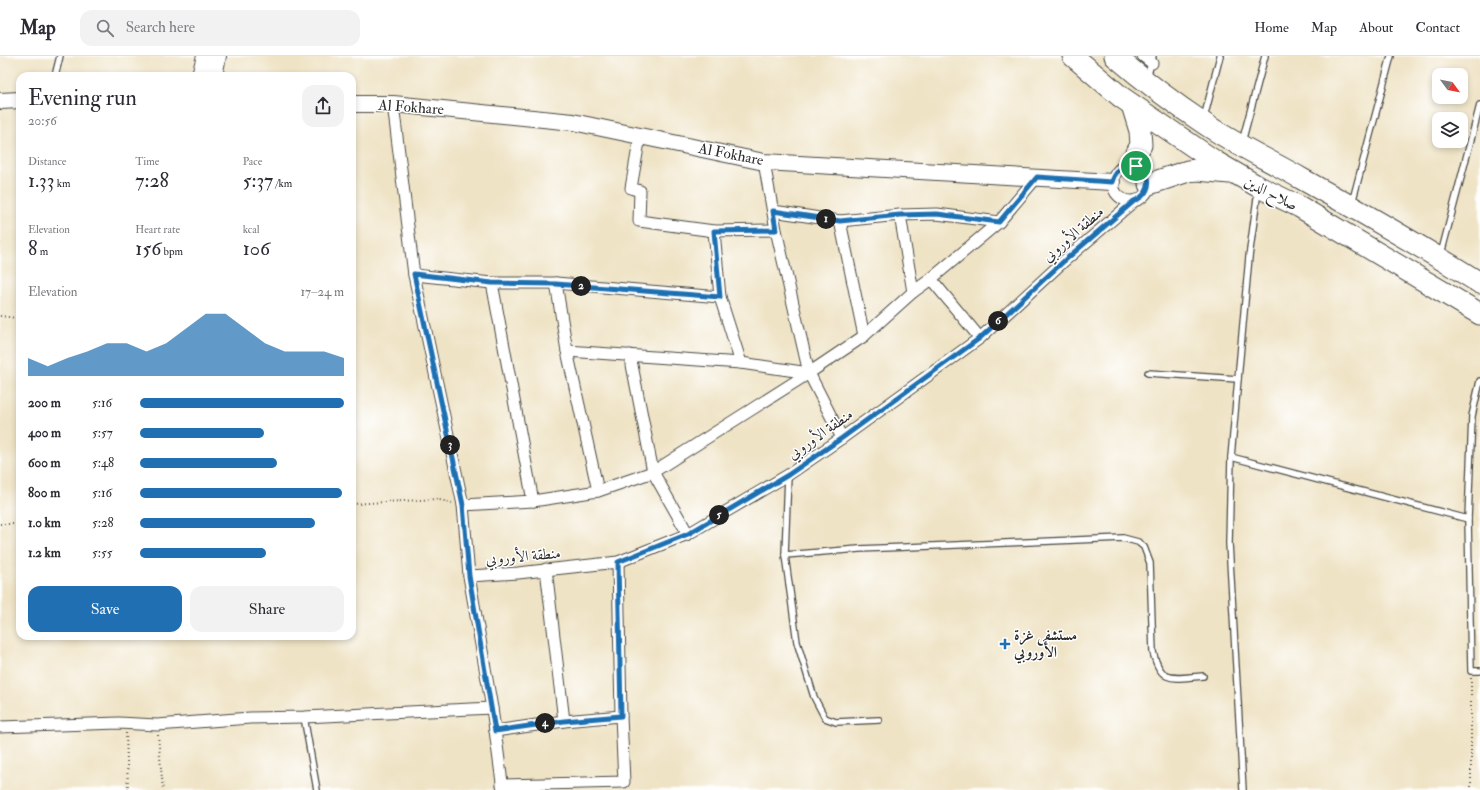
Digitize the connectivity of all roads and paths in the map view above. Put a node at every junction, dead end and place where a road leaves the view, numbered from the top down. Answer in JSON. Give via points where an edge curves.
{"nodes":[{"id":1,"x":60,"y":56,"type":"edge"},
{"id":2,"x":205,"y":56,"type":"edge"},
{"id":3,"x":218,"y":56,"type":"edge"},
{"id":4,"x":1074,"y":56,"type":"edge"},
{"id":5,"x":1115,"y":56,"type":"edge"},
{"id":6,"x":1220,"y":56,"type":"edge"},
{"id":7,"x":1265,"y":56,"type":"edge"},
{"id":8,"x":1391,"y":56,"type":"edge"},
{"id":9,"x":1149,"y":64,"type":"edge"},
{"id":10,"x":56,"y":72,"type":"edge"},
{"id":11,"x":201,"y":72,"type":"edge"},
{"id":12,"x":215,"y":72,"type":"edge"},
{"id":13,"x":16,"y":100,"type":"edge"},
{"id":14,"x":0,"y":101,"type":"edge"},
{"id":15,"x":356,"y":104,"type":"edge"},
{"id":16,"x":393,"y":104,"type":"junction"},
{"id":17,"x":1132,"y":105,"type":"junction"},
{"id":18,"x":1480,"y":105,"type":"edge"},
{"id":19,"x":1202,"y":123,"type":"junction"},
{"id":20,"x":640,"y":136,"type":"junction"},
{"id":21,"x":1241,"y":146,"type":"junction"},
{"id":22,"x":764,"y":162,"type":"junction"},
{"id":23,"x":1130,"y":165,"type":"junction"},
{"id":24,"x":1236,"y":174,"type":"junction"},
{"id":25,"x":1037,"y":177,"type":"junction"},
{"id":26,"x":1112,"y":182,"type":"junction"},
{"id":27,"x":1149,"y":184,"type":"junction"},
{"id":28,"x":1259,"y":187,"type":"junction"},
{"id":29,"x":1134,"y":201,"type":"junction"},
{"id":30,"x":1351,"y":207,"type":"junction"},
{"id":31,"x":773,"y":211,"type":"junction"},
{"id":32,"x":900,"y":215,"type":"junction"},
{"id":33,"x":840,"y":221,"type":"junction"},
{"id":34,"x":999,"y":222,"type":"junction"},
{"id":35,"x":776,"y":230,"type":"junction"},
{"id":36,"x":714,"y":231,"type":"junction"},
{"id":37,"x":1440,"y":258,"type":"junction"},
{"id":38,"x":414,"y":274,"type":"junction"},
{"id":39,"x":931,"y":279,"type":"junction"},
{"id":40,"x":492,"y":283,"type":"junction"},
{"id":41,"x":1480,"y":283,"type":"edge"},
{"id":42,"x":556,"y":284,"type":"junction"},
{"id":43,"x":913,"y":292,"type":"junction"},
{"id":44,"x":720,"y":297,"type":"junction"},
{"id":45,"x":1480,"y":314,"type":"edge"},
{"id":46,"x":0,"y":316,"type":"edge"},
{"id":47,"x":16,"y":318,"type":"edge"},
{"id":48,"x":864,"y":336,"type":"junction"},
{"id":49,"x":980,"y":338,"type":"junction"},
{"id":50,"x":567,"y":351,"type":"junction"},
{"id":51,"x":630,"y":355,"type":"junction"},
{"id":52,"x":741,"y":363,"type":"junction"},
{"id":53,"x":809,"y":373,"type":"junction"},
{"id":54,"x":1148,"y":373,"type":"dead end"},
{"id":55,"x":1238,"y":379,"type":"junction"},
{"id":56,"x":1480,"y":382,"type":"edge"},
{"id":57,"x":842,"y":438,"type":"junction"},
{"id":58,"x":1231,"y":457,"type":"junction"},
{"id":59,"x":653,"y":472,"type":"junction"},
{"id":60,"x":788,"y":475,"type":"junction"},
{"id":61,"x":598,"y":491,"type":"junction"},
{"id":62,"x":533,"y":501,"type":"junction"},
{"id":63,"x":356,"y":504,"type":"edge"},
{"id":64,"x":463,"y":505,"type":"junction"},
{"id":65,"x":1468,"y":519,"type":"junction"},
{"id":66,"x":0,"y":524,"type":"edge"},
{"id":67,"x":16,"y":524,"type":"edge"},
{"id":68,"x":688,"y":534,"type":"junction"},
{"id":69,"x":785,"y":555,"type":"junction"},
{"id":70,"x":618,"y":562,"type":"junction"},
{"id":71,"x":546,"y":569,"type":"junction"},
{"id":72,"x":469,"y":576,"type":"junction"},
{"id":73,"x":1471,"y":671,"type":"junction"},
{"id":74,"x":1480,"y":671,"type":"edge"},
{"id":75,"x":1203,"y":676,"type":"dead end"},
{"id":76,"x":492,"y":708,"type":"junction"},
{"id":77,"x":621,"y":716,"type":"junction"},
{"id":78,"x":304,"y":717,"type":"junction"},
{"id":79,"x":879,"y":720,"type":"dead end"},
{"id":80,"x":564,"y":721,"type":"junction"},
{"id":81,"x":126,"y":723,"type":"junction"},
{"id":82,"x":157,"y":726,"type":"junction"},
{"id":83,"x":0,"y":727,"type":"edge"},
{"id":84,"x":495,"y":731,"type":"junction"},
{"id":85,"x":503,"y":787,"type":"edge"},
{"id":86,"x":128,"y":790,"type":"edge"},
{"id":87,"x":163,"y":790,"type":"edge"},
{"id":88,"x":317,"y":790,"type":"edge"},
{"id":89,"x":1242,"y":790,"type":"edge"},
{"id":90,"x":1471,"y":790,"type":"edge"}],
"edges":[{"from":1,"to":10,"type":"lane"},
{"from":2,"to":11,"type":"street"},
{"from":3,"to":12,"type":"street"},
{"from":4,"to":17,"type":"highway","name":"صلاح الدين"},
{"from":5,"to":9,"type":"highway","name":"صلاح الدين"},
{"from":6,"to":19,"type":"lane"},
{"from":7,"to":21,"type":"lane"},
{"from":8,"to":30,"type":"lane"},
{"from":9,"to":19,"type":"highway","name":"صلاح الدين"},
{"from":13,"to":14,"type":"street"},
{"from":15,"to":16,"type":"street","name":"Al Fokhare"},
{"from":16,"to":20,"type":"street","name":"Al Fokhare","via":[[573,122]]},
{"from":16,"to":38,"type":"street"},
{"from":17,"to":23,"type":"highway","via":[[1140,131],[1141,145]]},
{"from":17,"to":24,"type":"highway","name":"صلاح الدين"},
{"from":18,"to":37,"type":"lane"},
{"from":19,"to":21,"type":"highway","name":"صلاح الدين"},
{"from":20,"to":22,"type":"street","name":"Al Fokhare"},
{"from":20,"to":36,"type":"street","via":[[631,188],[640,192],[639,220]]},
{"from":21,"to":30,"type":"highway","name":"صلاح الدين"},
{"from":22,"to":25,"type":"street","name":"Al Fokhare"},
{"from":22,"to":31,"type":"street"},
{"from":23,"to":26,"type":"street","via":[[1119,169]]},
{"from":23,"to":27,"type":"street","via":[[1146,172]]},
{"from":24,"to":27,"type":"highway","via":[[1193,170]]},
{"from":24,"to":28,"type":"highway","name":"صلاح الدين"},
{"from":25,"to":26,"type":"street","name":"Al Fokhare"},
{"from":25,"to":34,"type":"street"},
{"from":26,"to":29,"type":"street","via":[[1118,196]]},
{"from":27,"to":29,"type":"street","via":[[1144,195]]},
{"from":28,"to":45,"type":"highway","name":"صلاح الدين","via":[[1300,207]]},
{"from":28,"to":55,"type":"lane","via":[[1249,257]]},
{"from":29,"to":49,"type":"street","name":"منطقة الأوروبي"},
{"from":30,"to":37,"type":"highway","name":"صلاح الدين"},
{"from":31,"to":33,"type":"street"},
{"from":31,"to":35,"type":"street"},
{"from":32,"to":33,"type":"street"},
{"from":32,"to":34,"type":"street","via":[[937,214]]},
{"from":32,"to":43,"type":"street"},
{"from":33,"to":48,"type":"street"},
{"from":34,"to":39,"type":"street"},
{"from":35,"to":36,"type":"street"},
{"from":35,"to":53,"type":"street"},
{"from":36,"to":44,"type":"street"},
{"from":37,"to":41,"type":"highway","name":"صلاح الدين"},
{"from":38,"to":40,"type":"street"},
{"from":38,"to":64,"type":"street"},
{"from":39,"to":43,"type":"street"},
{"from":39,"to":49,"type":"street"},
{"from":40,"to":42,"type":"street"},
{"from":40,"to":62,"type":"street"},
{"from":42,"to":44,"type":"street"},
{"from":42,"to":50,"type":"street"},
{"from":43,"to":48,"type":"street"},
{"from":44,"to":52,"type":"street"},
{"from":46,"to":47,"type":"path"},
{"from":48,"to":53,"type":"street"},
{"from":49,"to":57,"type":"street","name":"منطقة الأوروبي"},
{"from":50,"to":51,"type":"street"},
{"from":50,"to":61,"type":"street"},
{"from":51,"to":52,"type":"street"},
{"from":51,"to":59,"type":"street"},
{"from":52,"to":53,"type":"street"},
{"from":53,"to":57,"type":"street"},
{"from":53,"to":59,"type":"street"},
{"from":54,"to":55,"type":"lane"},
{"from":55,"to":58,"type":"lane"},
{"from":56,"to":65,"type":"lane","via":[[1472,416]]},
{"from":57,"to":60,"type":"street","name":"منطقة الأوروبي"},
{"from":58,"to":65,"type":"lane"},
{"from":58,"to":89,"type":"lane","via":[[1229,543]]},
{"from":59,"to":61,"type":"street"},
{"from":59,"to":68,"type":"street"},
{"from":60,"to":68,"type":"street","name":"منطقة الأوروبي"},
{"from":60,"to":69,"type":"lane"},
{"from":61,"to":62,"type":"street"},
{"from":62,"to":64,"type":"street"},
{"from":63,"to":64,"type":"path","via":[[436,499]]},
{"from":64,"to":72,"type":"street"},
{"from":65,"to":73,"type":"lane"},
{"from":66,"to":67,"type":"path"},
{"from":68,"to":70,"type":"street","name":"منطقة الأوروبي"},
{"from":69,"to":75,"type":"lane","via":[[1124,538],[1138,542],[1144,547],[1150,563],[1153,652],[1156,665],[1160,671],[1172,678]]},
{"from":69,"to":79,"type":"lane","via":[[797,642],[814,697],[825,718],[836,722]]},
{"from":70,"to":71,"type":"street","name":"منطقة الأوروبي"},
{"from":70,"to":77,"type":"street"},
{"from":71,"to":72,"type":"street","name":"منطقة الأوروبي"},
{"from":71,"to":80,"type":"street"},
{"from":72,"to":76,"type":"street"},
{"from":73,"to":74,"type":"lane"},
{"from":73,"to":90,"type":"path"},
{"from":76,"to":78,"type":"street"},
{"from":76,"to":84,"type":"street"},
{"from":77,"to":80,"type":"street"},
{"from":77,"to":85,"type":"street","via":[[624,782]]},
{"from":78,"to":82,"type":"street","via":[[250,718]]},
{"from":78,"to":88,"type":"lane"},
{"from":80,"to":84,"type":"street"},
{"from":81,"to":82,"type":"street"},
{"from":81,"to":83,"type":"street"},
{"from":81,"to":86,"type":"path"},
{"from":82,"to":87,"type":"path"},
{"from":84,"to":85,"type":"street"}]}
